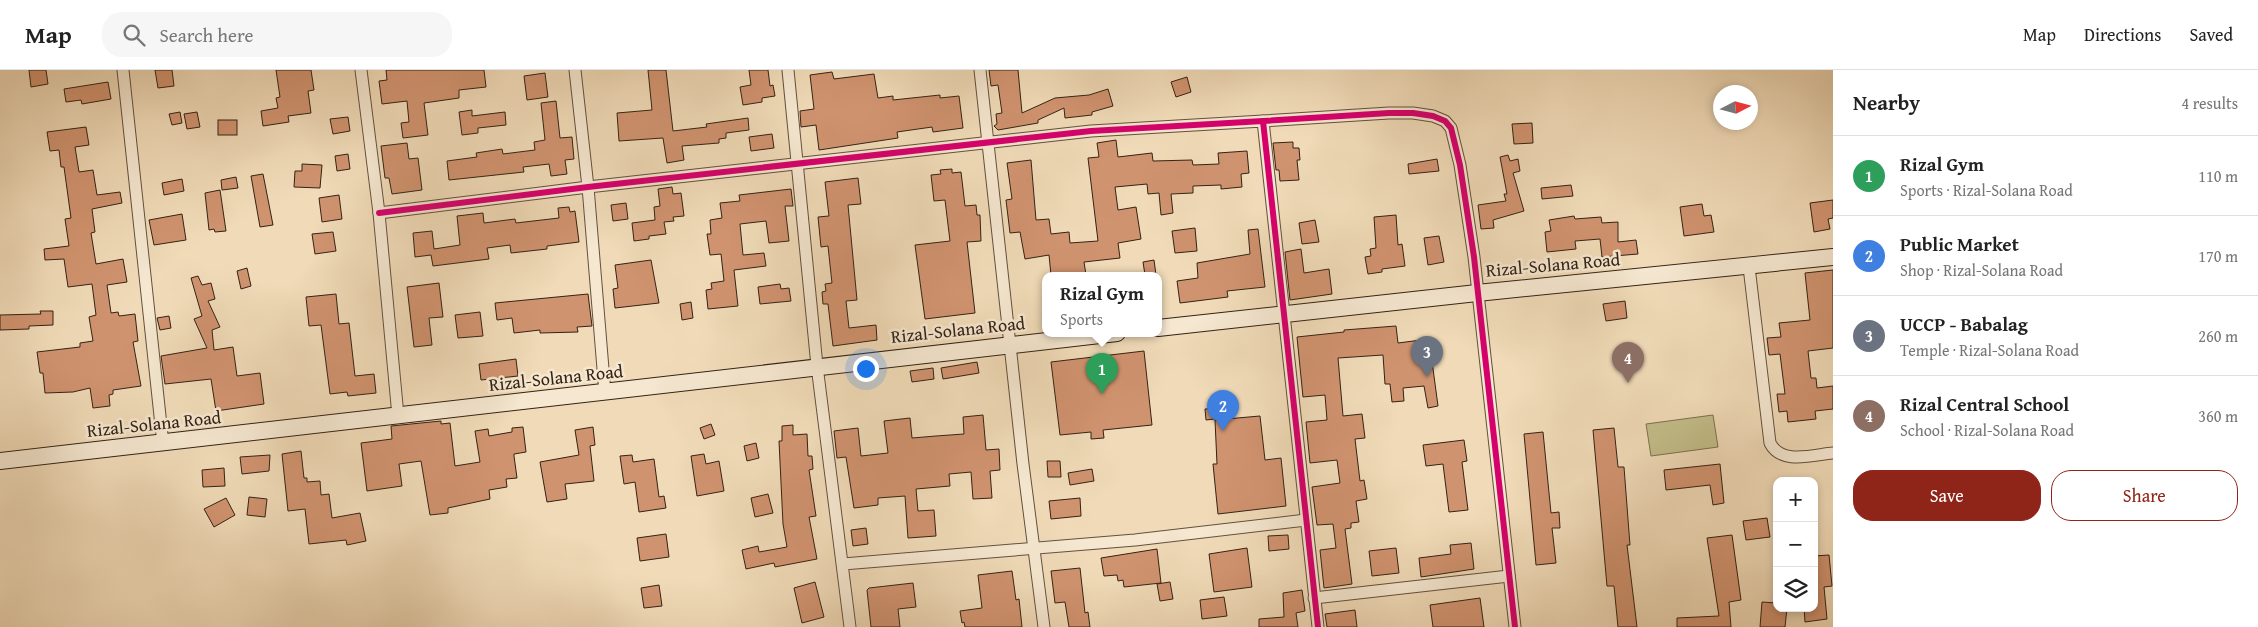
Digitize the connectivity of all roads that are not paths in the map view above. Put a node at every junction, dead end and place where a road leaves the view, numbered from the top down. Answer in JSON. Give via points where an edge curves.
{"nodes":[{"id":1,"x":123,"y":70,"type":"edge"},
{"id":2,"x":361,"y":70,"type":"edge"},
{"id":3,"x":575,"y":70,"type":"edge"},
{"id":4,"x":788,"y":70,"type":"edge"},
{"id":5,"x":980,"y":70,"type":"edge"},
{"id":6,"x":1263,"y":120,"type":"junction"},
{"id":7,"x":988,"y":144,"type":"junction"},
{"id":8,"x":798,"y":165,"type":"junction"},
{"id":9,"x":588,"y":187,"type":"junction"},
{"id":10,"x":379,"y":213,"type":"junction"},
{"id":11,"x":1833,"y":257,"type":"edge"},
{"id":12,"x":1749,"y":267,"type":"junction"},
{"id":13,"x":1477,"y":292,"type":"junction"},
{"id":14,"x":1285,"y":314,"type":"junction"},
{"id":15,"x":1162,"y":328,"type":"edge"},
{"id":16,"x":1082,"y":337,"type":"edge"},
{"id":17,"x":1011,"y":345,"type":"junction"},
{"id":18,"x":817,"y":366,"type":"junction"},
{"id":19,"x":605,"y":393,"type":"junction"},
{"id":20,"x":398,"y":416,"type":"junction"},
{"id":21,"x":163,"y":444,"type":"junction"},
{"id":22,"x":1833,"y":453,"type":"edge"},
{"id":23,"x":0,"y":461,"type":"edge"},
{"id":24,"x":1306,"y":520,"type":"junction"},
{"id":25,"x":1033,"y":548,"type":"junction"},
{"id":26,"x":843,"y":564,"type":"junction"},
{"id":27,"x":1510,"y":576,"type":"junction"},
{"id":28,"x":1314,"y":598,"type":"junction"},
{"id":29,"x":850,"y":627,"type":"edge"},
{"id":30,"x":1044,"y":627,"type":"edge"},
{"id":31,"x":1318,"y":627,"type":"edge"},
{"id":32,"x":1515,"y":627,"type":"edge"}],
"edges":[{"from":1,"to":21,"type":"street"},
{"from":2,"to":10,"type":"street"},
{"from":3,"to":9,"type":"street"},
{"from":4,"to":8,"type":"street"},
{"from":5,"to":7,"type":"street"},
{"from":6,"to":7,"type":"street","via":[[1091,131]]},
{"from":6,"to":13,"type":"street","via":[[1413,113],[1445,121],[1451,128],[1460,165]]},
{"from":6,"to":14,"type":"street"},
{"from":7,"to":8,"type":"street"},
{"from":7,"to":17,"type":"street"},
{"from":8,"to":9,"type":"street"},
{"from":8,"to":18,"type":"street"},
{"from":9,"to":10,"type":"street"},
{"from":9,"to":19,"type":"street"},
{"from":10,"to":20,"type":"street"},
{"from":11,"to":12,"type":"main road","name":"Rizal-Solana Road"},
{"from":12,"to":13,"type":"main road","name":"Rizal-Solana Road"},
{"from":12,"to":22,"type":"street","via":[[1770,443],[1782,456]]},
{"from":13,"to":14,"type":"main road","name":"Rizal-Solana Road"},
{"from":13,"to":27,"type":"street"},
{"from":14,"to":15,"type":"main road","name":"Rizal-Solana Road"},
{"from":14,"to":24,"type":"street"},
{"from":16,"to":17,"type":"main road","name":"Rizal-Solana Road"},
{"from":17,"to":18,"type":"main road","name":"Rizal-Solana Road"},
{"from":17,"to":25,"type":"street"},
{"from":18,"to":19,"type":"main road","name":"Rizal-Solana Road"},
{"from":18,"to":26,"type":"street"},
{"from":19,"to":20,"type":"main road","name":"Rizal-Solana Road"},
{"from":20,"to":21,"type":"main road","name":"Rizal-Solana Road"},
{"from":21,"to":23,"type":"main road","name":"Rizal-Solana Road"},
{"from":24,"to":25,"type":"street"},
{"from":24,"to":28,"type":"street"},
{"from":25,"to":26,"type":"street"},
{"from":25,"to":30,"type":"street"},
{"from":26,"to":29,"type":"street"},
{"from":27,"to":28,"type":"street"},
{"from":27,"to":32,"type":"street"},
{"from":28,"to":31,"type":"street"}]}
